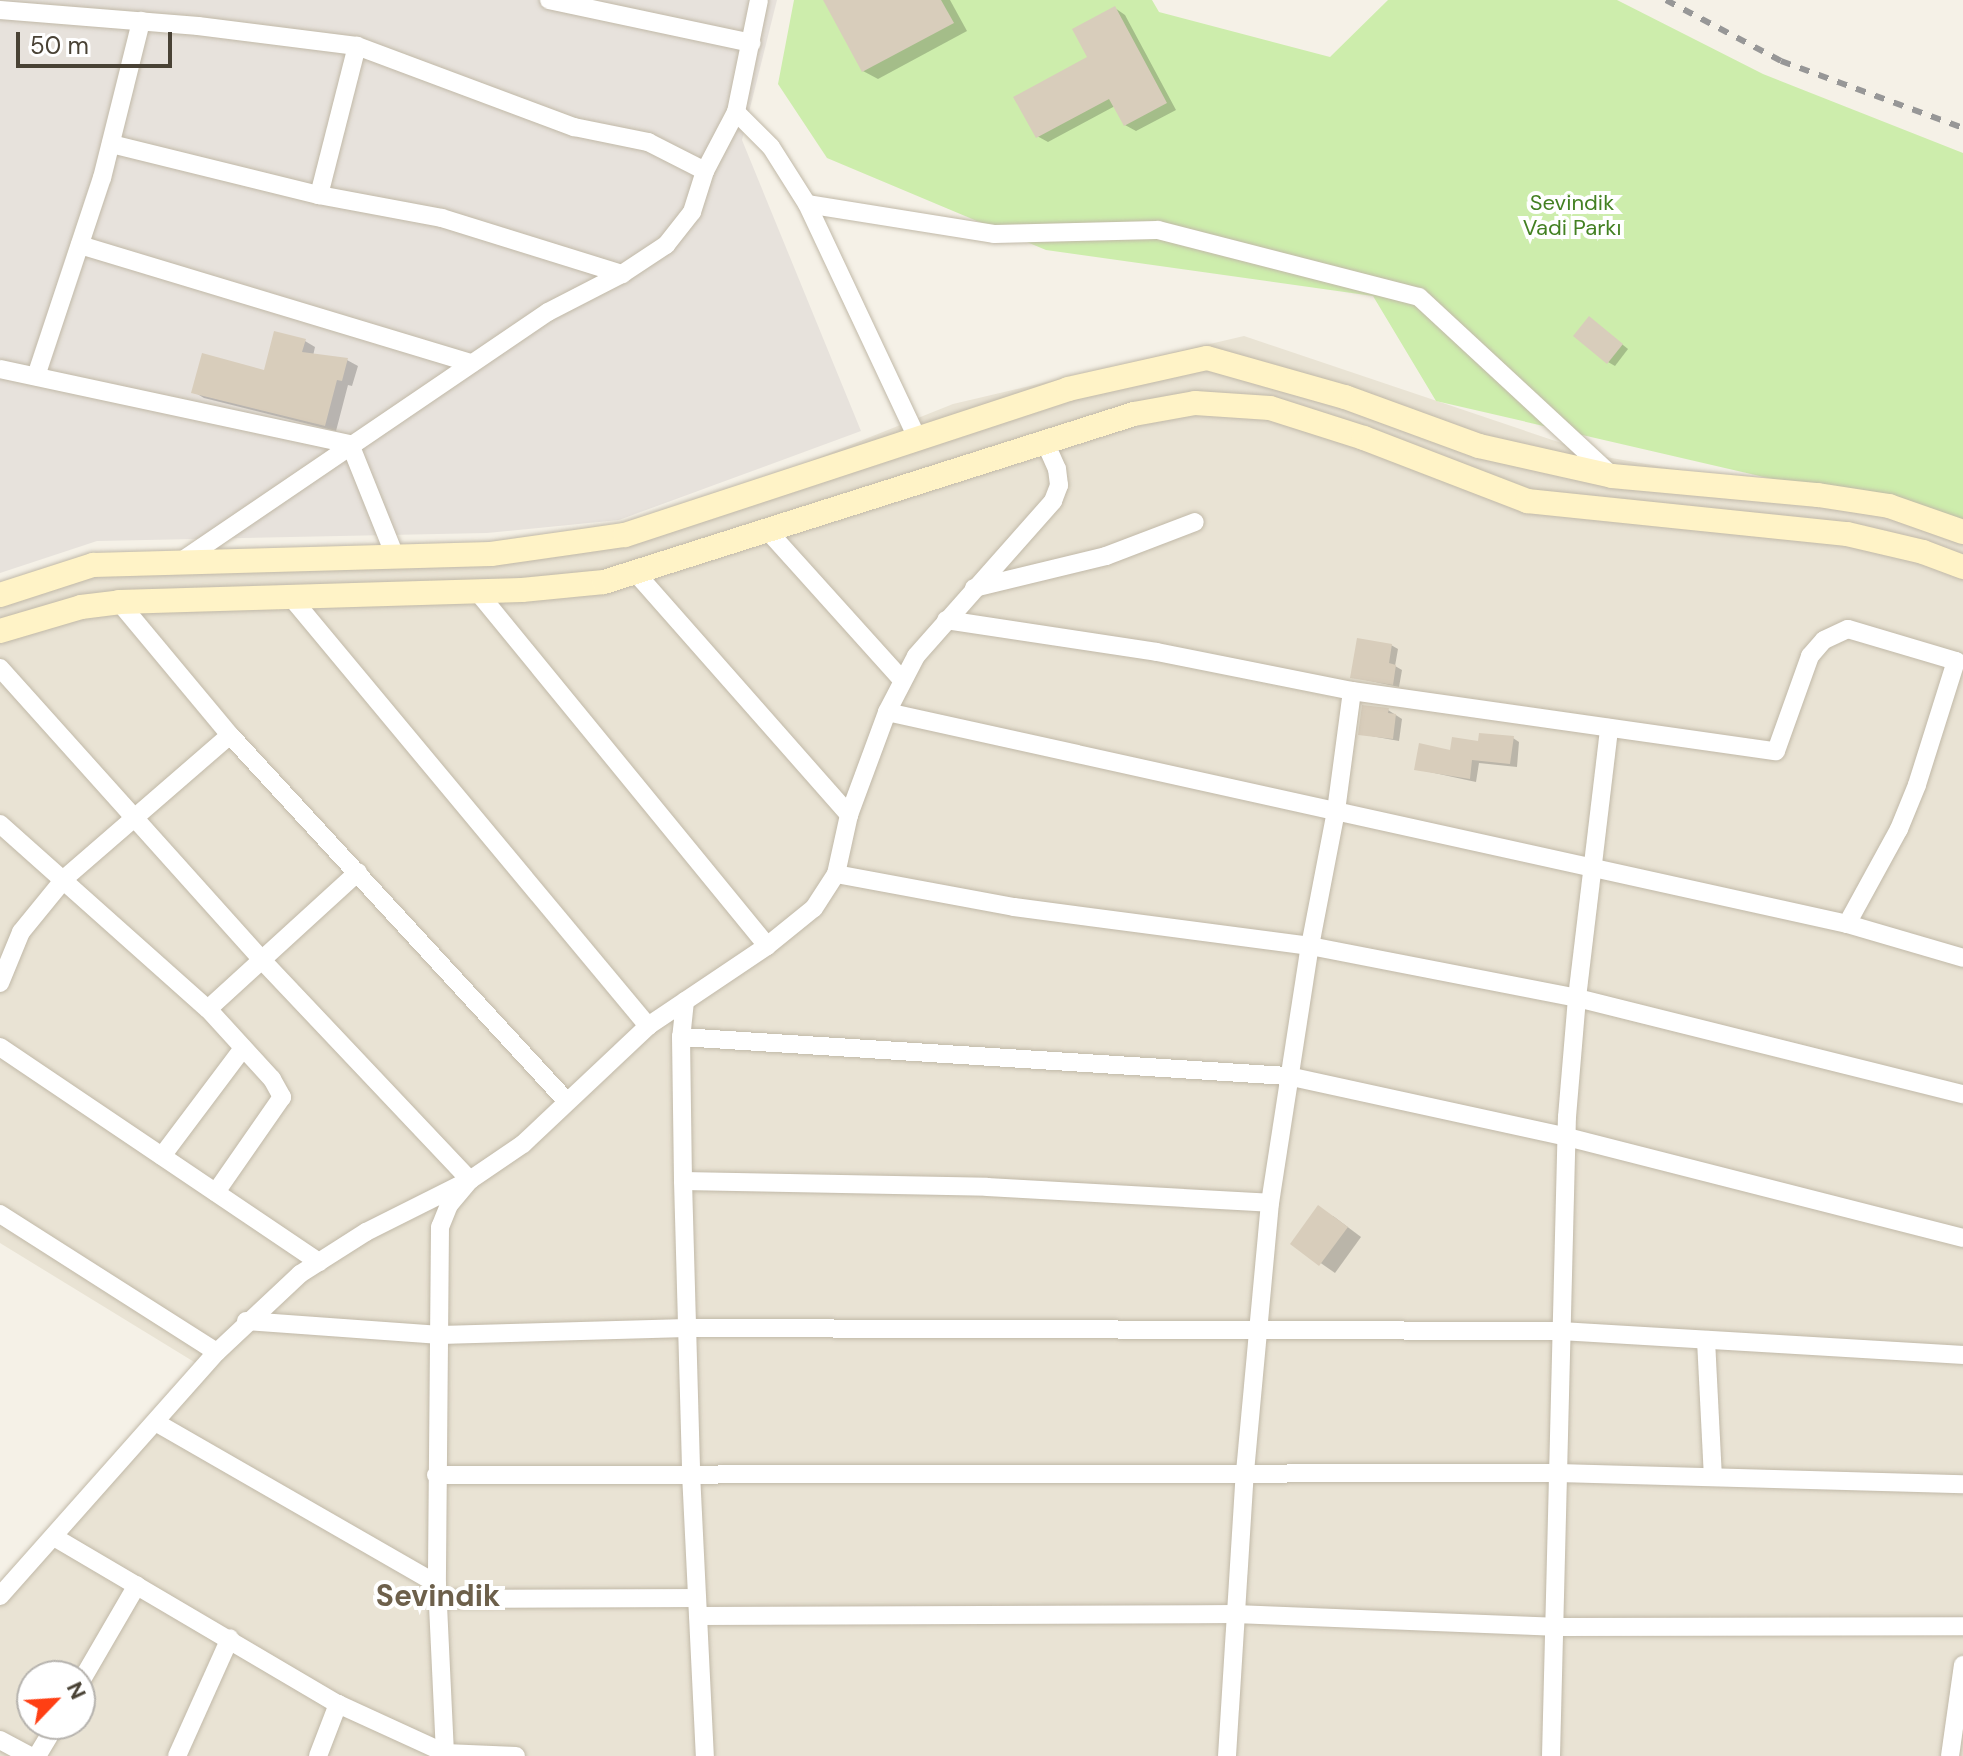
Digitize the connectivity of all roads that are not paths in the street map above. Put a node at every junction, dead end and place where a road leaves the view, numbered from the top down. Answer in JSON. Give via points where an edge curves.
{"nodes":[{"id":1,"x":549,"y":0,"type":"edge"},
{"id":2,"x":759,"y":0,"type":"edge"},
{"id":3,"x":0,"y":10,"type":"edge"},
{"id":4,"x":141,"y":21,"type":"junction"},
{"id":5,"x":751,"y":43,"type":"junction"},
{"id":6,"x":357,"y":46,"type":"junction"},
{"id":7,"x":736,"y":112,"type":"junction"},
{"id":8,"x":111,"y":144,"type":"junction"},
{"id":9,"x":705,"y":171,"type":"junction"},
{"id":10,"x":319,"y":195,"type":"junction"},
{"id":11,"x":807,"y":204,"type":"junction"},
{"id":12,"x":80,"y":245,"type":"junction"},
{"id":13,"x":622,"y":274,"type":"junction"},
{"id":14,"x":472,"y":363,"type":"junction"},
{"id":15,"x":0,"y":369,"type":"edge"},
{"id":16,"x":36,"y":376,"type":"junction"},
{"id":17,"x":918,"y":440,"type":"junction"},
{"id":18,"x":1045,"y":442,"type":"junction"},
{"id":19,"x":350,"y":444,"type":"junction"},
{"id":20,"x":1612,"y":476,"type":"junction"},
{"id":21,"x":1195,"y":522,"type":"dead end"},
{"id":22,"x":768,"y":531,"type":"junction"},
{"id":23,"x":1963,"y":532,"type":"edge"},
{"id":24,"x":395,"y":556,"type":"junction"},
{"id":25,"x":183,"y":560,"type":"junction"},
{"id":26,"x":1963,"y":567,"type":"edge"},
{"id":27,"x":635,"y":572,"type":"junction"},
{"id":28,"x":974,"y":588,"type":"junction"},
{"id":29,"x":476,"y":590,"type":"junction"},
{"id":30,"x":0,"y":595,"type":"edge"},
{"id":31,"x":290,"y":596,"type":"junction"},
{"id":32,"x":119,"y":602,"type":"junction"},
{"id":33,"x":946,"y":620,"type":"junction"},
{"id":34,"x":0,"y":631,"type":"edge"},
{"id":35,"x":0,"y":668,"type":"edge"},
{"id":36,"x":902,"y":680,"type":"junction"},
{"id":37,"x":1352,"y":691,"type":"junction"},
{"id":38,"x":887,"y":712,"type":"junction"},
{"id":39,"x":1609,"y":728,"type":"junction"},
{"id":40,"x":230,"y":735,"type":"junction"},
{"id":41,"x":1336,"y":811,"type":"junction"},
{"id":42,"x":849,"y":815,"type":"junction"},
{"id":43,"x":133,"y":819,"type":"junction"},
{"id":44,"x":0,"y":824,"type":"edge"},
{"id":45,"x":1592,"y":866,"type":"junction"},
{"id":46,"x":358,"y":872,"type":"junction"},
{"id":47,"x":836,"y":874,"type":"junction"},
{"id":48,"x":65,"y":878,"type":"junction"},
{"id":49,"x":1847,"y":924,"type":"junction"},
{"id":50,"x":767,"y":946,"type":"junction"},
{"id":51,"x":1310,"y":946,"type":"junction"},
{"id":52,"x":260,"y":958,"type":"junction"},
{"id":53,"x":1963,"y":958,"type":"edge"},
{"id":54,"x":0,"y":983,"type":"edge"},
{"id":55,"x":1577,"y":998,"type":"junction"},
{"id":56,"x":685,"y":1001,"type":"junction"},
{"id":57,"x":208,"y":1009,"type":"junction"},
{"id":58,"x":648,"y":1026,"type":"junction"},
{"id":59,"x":681,"y":1037,"type":"junction"},
{"id":60,"x":0,"y":1047,"type":"edge"},
{"id":61,"x":243,"y":1048,"type":"junction"},
{"id":62,"x":1288,"y":1076,"type":"junction"},
{"id":63,"x":1963,"y":1094,"type":"edge"},
{"id":64,"x":566,"y":1101,"type":"junction"},
{"id":65,"x":1567,"y":1137,"type":"junction"},
{"id":66,"x":162,"y":1156,"type":"junction"},
{"id":67,"x":470,"y":1180,"type":"junction"},
{"id":68,"x":683,"y":1181,"type":"junction"},
{"id":69,"x":216,"y":1192,"type":"junction"},
{"id":70,"x":1270,"y":1203,"type":"junction"},
{"id":71,"x":0,"y":1214,"type":"edge"},
{"id":72,"x":1963,"y":1238,"type":"edge"},
{"id":73,"x":319,"y":1262,"type":"junction"},
{"id":74,"x":246,"y":1321,"type":"junction"},
{"id":75,"x":687,"y":1328,"type":"junction"},
{"id":76,"x":1259,"y":1330,"type":"junction"},
{"id":77,"x":1561,"y":1331,"type":"junction"},
{"id":78,"x":440,"y":1335,"type":"junction"},
{"id":79,"x":1706,"y":1340,"type":"junction"},
{"id":80,"x":217,"y":1352,"type":"junction"},
{"id":81,"x":1963,"y":1355,"type":"edge"},
{"id":82,"x":157,"y":1423,"type":"junction"},
{"id":83,"x":1245,"y":1472,"type":"junction"},
{"id":84,"x":691,"y":1473,"type":"junction"},
{"id":85,"x":1558,"y":1473,"type":"junction"},
{"id":86,"x":436,"y":1475,"type":"junction"},
{"id":87,"x":1713,"y":1477,"type":"junction"},
{"id":88,"x":1963,"y":1484,"type":"edge"},
{"id":89,"x":54,"y":1537,"type":"junction"},
{"id":90,"x":137,"y":1585,"type":"junction"},
{"id":91,"x":437,"y":1591,"type":"junction"},
{"id":92,"x":0,"y":1596,"type":"edge"},
{"id":93,"x":697,"y":1607,"type":"junction"},
{"id":94,"x":1235,"y":1614,"type":"junction"},
{"id":95,"x":1963,"y":1626,"type":"edge"},
{"id":96,"x":1554,"y":1627,"type":"junction"},
{"id":97,"x":230,"y":1638,"type":"junction"},
{"id":98,"x":93,"y":1660,"type":"edge"},
{"id":99,"x":1963,"y":1665,"type":"edge"},
{"id":100,"x":338,"y":1704,"type":"junction"},
{"id":101,"x":0,"y":1740,"type":"edge"},
{"id":102,"x":445,"y":1754,"type":"edge"},
{"id":103,"x":30,"y":1756,"type":"edge"},
{"id":104,"x":177,"y":1756,"type":"edge"},
{"id":105,"x":318,"y":1756,"type":"edge"},
{"id":106,"x":516,"y":1756,"type":"edge"},
{"id":107,"x":705,"y":1756,"type":"edge"},
{"id":108,"x":1227,"y":1756,"type":"edge"},
{"id":109,"x":1551,"y":1756,"type":"edge"},
{"id":110,"x":1950,"y":1756,"type":"edge"}],
"edges":[{"from":1,"to":5,"type":"street"},
{"from":2,"to":5,"type":"street"},
{"from":3,"to":4,"type":"street"},
{"from":4,"to":6,"type":"street"},
{"from":4,"to":8,"type":"street"},
{"from":5,"to":7,"type":"street"},
{"from":6,"to":9,"type":"street","via":[[574,127],[648,142]]},
{"from":6,"to":10,"type":"street"},
{"from":7,"to":9,"type":"street"},
{"from":7,"to":11,"type":"street","via":[[771,147]]},
{"from":8,"to":10,"type":"street"},
{"from":8,"to":12,"type":"street"},
{"from":9,"to":13,"type":"street","via":[[692,212],[666,245]]},
{"from":10,"to":13,"type":"street","via":[[442,218]]},
{"from":11,"to":17,"type":"street"},
{"from":11,"to":20,"type":"street","via":[[994,234],[1158,230],[1419,297]]},
{"from":12,"to":14,"type":"street"},
{"from":12,"to":16,"type":"street"},
{"from":13,"to":14,"type":"street","via":[[548,312]]},
{"from":14,"to":19,"type":"street"},
{"from":15,"to":16,"type":"street"},
{"from":16,"to":19,"type":"street"},
{"from":17,"to":20,"type":"main road","via":[[1068,389],[1207,358],[1345,397],[1479,446]]},
{"from":17,"to":24,"type":"main road","via":[[625,535],[491,554]]},
{"from":18,"to":22,"type":"main road"},
{"from":18,"to":26,"type":"main road","via":[[1134,414],[1195,403],[1270,408],[1527,501],[1847,534]]},
{"from":18,"to":28,"type":"street","via":[[1057,469],[1053,501]]},
{"from":19,"to":24,"type":"street"},
{"from":19,"to":25,"type":"street"},
{"from":20,"to":23,"type":"main road","via":[[1889,506]]},
{"from":21,"to":28,"type":"street","via":[[1106,556]]},
{"from":22,"to":27,"type":"main road"},
{"from":22,"to":36,"type":"street"},
{"from":24,"to":25,"type":"main road"},
{"from":25,"to":30,"type":"main road","via":[[93,565]]},
{"from":27,"to":29,"type":"main road","via":[[604,582]]},
{"from":27,"to":42,"type":"street"},
{"from":28,"to":33,"type":"street"},
{"from":29,"to":31,"type":"main road"},
{"from":29,"to":50,"type":"street"},
{"from":31,"to":32,"type":"main road"},
{"from":31,"to":58,"type":"street"},
{"from":32,"to":34,"type":"main road","via":[[81,607]]},
{"from":32,"to":40,"type":"street"},
{"from":33,"to":36,"type":"street"},
{"from":33,"to":37,"type":"street","via":[[1157,652]]},
{"from":35,"to":43,"type":"street"},
{"from":36,"to":38,"type":"street"},
{"from":37,"to":39,"type":"street"},
{"from":37,"to":41,"type":"street"},
{"from":38,"to":41,"type":"street"},
{"from":38,"to":42,"type":"street"},
{"from":39,"to":45,"type":"street"},
{"from":39,"to":49,"type":"street","via":[[1776,751],[1810,656],[1824,640],[1848,629],[1956,661],[1899,829]]},
{"from":40,"to":43,"type":"street"},
{"from":40,"to":46,"type":"street"},
{"from":41,"to":45,"type":"street"},
{"from":41,"to":51,"type":"street"},
{"from":42,"to":47,"type":"street"},
{"from":43,"to":48,"type":"street"},
{"from":43,"to":52,"type":"street"},
{"from":44,"to":48,"type":"street"},
{"from":45,"to":49,"type":"street"},
{"from":45,"to":55,"type":"street"},
{"from":46,"to":52,"type":"street"},
{"from":46,"to":64,"type":"street"},
{"from":47,"to":50,"type":"street","via":[[814,908]]},
{"from":47,"to":51,"type":"street","via":[[1014,907]]},
{"from":48,"to":54,"type":"street","via":[[21,932]]},
{"from":48,"to":57,"type":"street"},
{"from":49,"to":53,"type":"street"},
{"from":50,"to":56,"type":"street"},
{"from":51,"to":55,"type":"street"},
{"from":51,"to":62,"type":"street"},
{"from":52,"to":57,"type":"street"},
{"from":52,"to":67,"type":"street"},
{"from":55,"to":63,"type":"street"},
{"from":55,"to":65,"type":"street"},
{"from":56,"to":58,"type":"street"},
{"from":56,"to":59,"type":"street"},
{"from":57,"to":61,"type":"street"},
{"from":58,"to":64,"type":"street"},
{"from":59,"to":62,"type":"street"},
{"from":59,"to":68,"type":"street"},
{"from":60,"to":66,"type":"street"},
{"from":61,"to":66,"type":"street"},
{"from":61,"to":69,"type":"street","via":[[282,1097]]},
{"from":62,"to":65,"type":"street"},
{"from":62,"to":70,"type":"street"},
{"from":64,"to":67,"type":"street","via":[[523,1144]]},
{"from":65,"to":72,"type":"street"},
{"from":65,"to":77,"type":"street"},
{"from":66,"to":69,"type":"street"},
{"from":67,"to":73,"type":"street"},
{"from":67,"to":78,"type":"street","via":[[449,1205],[440,1227]]},
{"from":68,"to":70,"type":"street","via":[[987,1187]]},
{"from":68,"to":75,"type":"street"},
{"from":69,"to":73,"type":"street"},
{"from":70,"to":76,"type":"street"},
{"from":71,"to":80,"type":"street"},
{"from":73,"to":74,"type":"street"},
{"from":74,"to":78,"type":"street"},
{"from":74,"to":80,"type":"street"},
{"from":75,"to":76,"type":"street"},
{"from":75,"to":78,"type":"street"},
{"from":75,"to":84,"type":"street"},
{"from":76,"to":77,"type":"street"},
{"from":76,"to":83,"type":"street"},
{"from":77,"to":79,"type":"street"},
{"from":77,"to":85,"type":"street"},
{"from":78,"to":86,"type":"street"},
{"from":79,"to":81,"type":"street"},
{"from":79,"to":87,"type":"street"},
{"from":80,"to":82,"type":"street"},
{"from":82,"to":89,"type":"street"},
{"from":82,"to":91,"type":"street"},
{"from":83,"to":84,"type":"street"},
{"from":83,"to":85,"type":"street"},
{"from":83,"to":94,"type":"street"},
{"from":84,"to":86,"type":"street"},
{"from":84,"to":93,"type":"street"},
{"from":85,"to":87,"type":"street"},
{"from":85,"to":96,"type":"street"},
{"from":86,"to":91,"type":"street"},
{"from":87,"to":88,"type":"street"},
{"from":89,"to":90,"type":"street"},
{"from":89,"to":92,"type":"street"},
{"from":90,"to":97,"type":"street"},
{"from":90,"to":98,"type":"street"},
{"from":91,"to":93,"type":"street"},
{"from":91,"to":102,"type":"street"},
{"from":93,"to":94,"type":"street"},
{"from":93,"to":107,"type":"street"},
{"from":94,"to":96,"type":"street"},
{"from":94,"to":108,"type":"street"},
{"from":95,"to":96,"type":"street"},
{"from":96,"to":109,"type":"street"},
{"from":97,"to":100,"type":"street"},
{"from":97,"to":104,"type":"street"},
{"from":99,"to":110,"type":"street"},
{"from":100,"to":102,"type":"street"},
{"from":100,"to":105,"type":"street"},
{"from":101,"to":103,"type":"street"},
{"from":102,"to":106,"type":"street"}]}
